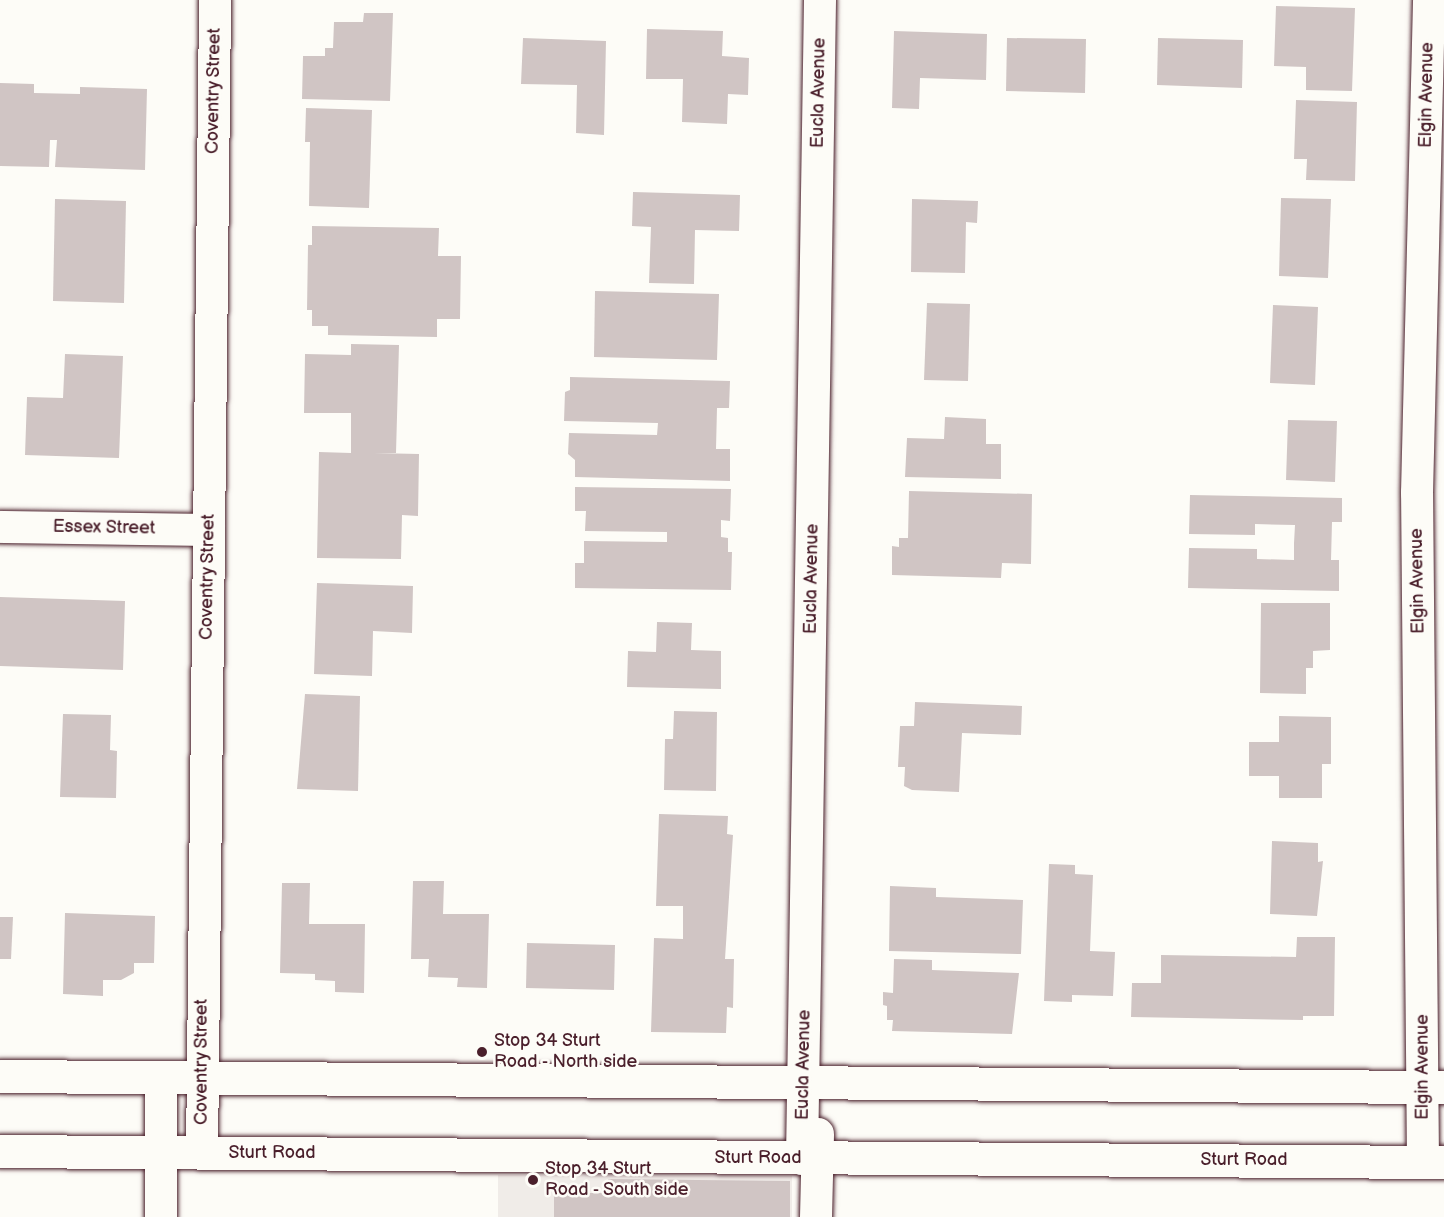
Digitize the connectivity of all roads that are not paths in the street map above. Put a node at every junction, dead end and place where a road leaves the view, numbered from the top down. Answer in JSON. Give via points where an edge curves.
{"nodes":[{"id":1,"x":215,"y":0,"type":"edge"},
{"id":2,"x":820,"y":0,"type":"edge"},
{"id":3,"x":1429,"y":0,"type":"edge"},
{"id":4,"x":0,"y":527,"type":"edge"},
{"id":5,"x":209,"y":530,"type":"junction"},
{"id":6,"x":0,"y":1076,"type":"edge"},
{"id":7,"x":161,"y":1077,"type":"junction"},
{"id":8,"x":201,"y":1077,"type":"junction"},
{"id":9,"x":811,"y":1081,"type":"junction"},
{"id":10,"x":1434,"y":1087,"type":"edge"},
{"id":11,"x":0,"y":1152,"type":"edge"},
{"id":12,"x":161,"y":1152,"type":"junction"},
{"id":13,"x":202,"y":1153,"type":"junction"},
{"id":14,"x":810,"y":1158,"type":"junction"},
{"id":15,"x":1433,"y":1161,"type":"edge"},
{"id":16,"x":161,"y":1217,"type":"edge"},
{"id":17,"x":816,"y":1217,"type":"edge"}],
"edges":[{"from":1,"to":5,"type":"street","name":"Coventry Street"},
{"from":2,"to":9,"type":"street","name":"Eucla Avenue"},
{"from":3,"to":10,"type":"street","name":"Elgin Avenue","via":[[1418,493]]},
{"from":4,"to":5,"type":"street","name":"Essex Street"},
{"from":5,"to":8,"type":"street","name":"Coventry Street"},
{"from":6,"to":7,"type":"main road"},
{"from":7,"to":8,"type":"main road"},
{"from":7,"to":12,"type":"street"},
{"from":8,"to":9,"type":"main road"},
{"from":8,"to":13,"type":"street","name":"Coventry Street"},
{"from":9,"to":10,"type":"main road"},
{"from":9,"to":14,"type":"street","name":"Eucla Avenue"},
{"from":10,"to":15,"type":"street","name":"Elgin Avenue"},
{"from":11,"to":12,"type":"main road","name":"Sturt Road"},
{"from":12,"to":13,"type":"main road","name":"Sturt Road"},
{"from":12,"to":16,"type":"street"},
{"from":13,"to":14,"type":"main road","name":"Sturt Road"},
{"from":14,"to":15,"type":"main road","name":"Sturt Road"},
{"from":14,"to":17,"type":"street","name":"Eucla Avenue"}]}
